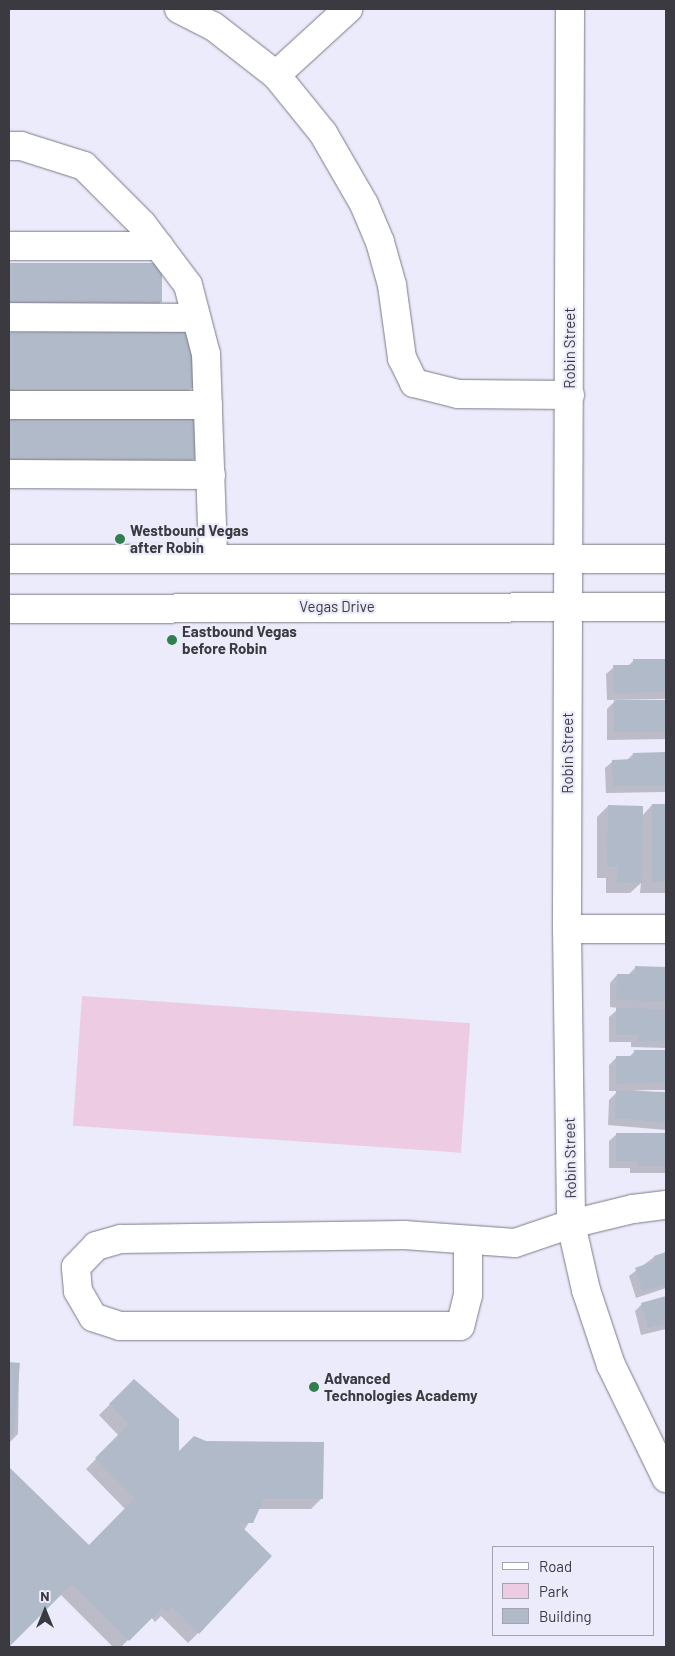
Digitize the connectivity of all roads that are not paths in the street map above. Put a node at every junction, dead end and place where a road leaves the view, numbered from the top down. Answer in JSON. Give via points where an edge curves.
{"nodes":[{"id":1,"x":179,"y":9,"type":"edge"},
{"id":2,"x":348,"y":9,"type":"edge"},
{"id":3,"x":570,"y":9,"type":"edge"},
{"id":4,"x":276,"y":76,"type":"junction"},
{"id":5,"x":9,"y":146,"type":"edge"},
{"id":6,"x":9,"y":246,"type":"edge"},
{"id":7,"x":159,"y":246,"type":"junction"},
{"id":8,"x":9,"y":318,"type":"edge"},
{"id":9,"x":196,"y":318,"type":"junction"},
{"id":10,"x":570,"y":395,"type":"junction"},
{"id":11,"x":9,"y":405,"type":"edge"},
{"id":12,"x":208,"y":405,"type":"junction"},
{"id":13,"x":9,"y":474,"type":"edge"},
{"id":14,"x":211,"y":475,"type":"junction"},
{"id":15,"x":9,"y":559,"type":"edge"},
{"id":16,"x":212,"y":559,"type":"junction"},
{"id":17,"x":569,"y":559,"type":"junction"},
{"id":18,"x":666,"y":559,"type":"edge"},
{"id":19,"x":569,"y":607,"type":"junction"},
{"id":20,"x":666,"y":607,"type":"edge"},
{"id":21,"x":9,"y":609,"type":"edge"},
{"id":22,"x":567,"y":929,"type":"junction"},
{"id":23,"x":666,"y":929,"type":"edge"},
{"id":24,"x":666,"y":1204,"type":"edge"},
{"id":25,"x":571,"y":1224,"type":"junction"},
{"id":26,"x":468,"y":1241,"type":"junction"},
{"id":27,"x":666,"y":1478,"type":"edge"}],
"edges":[{"from":1,"to":4,"type":"street","via":[[212,26]]},
{"from":2,"to":4,"type":"street"},
{"from":3,"to":10,"type":"street","name":"Robin Street"},
{"from":4,"to":10,"type":"street","via":[[323,133],[364,204],[380,242],[392,285],[402,358],[414,383],[458,394]]},
{"from":5,"to":7,"type":"street","via":[[21,146],[84,166],[142,224]]},
{"from":6,"to":7,"type":"street"},
{"from":7,"to":9,"type":"street","via":[[188,285]]},
{"from":8,"to":9,"type":"street"},
{"from":9,"to":12,"type":"street","via":[[206,354]]},
{"from":10,"to":17,"type":"street","name":"Robin Street"},
{"from":11,"to":12,"type":"street"},
{"from":12,"to":14,"type":"street"},
{"from":13,"to":14,"type":"street"},
{"from":14,"to":16,"type":"street"},
{"from":15,"to":16,"type":"street"},
{"from":16,"to":17,"type":"street"},
{"from":17,"to":18,"type":"street"},
{"from":17,"to":19,"type":"street","name":"Robin Street"},
{"from":19,"to":20,"type":"street","name":"Vegas Drive"},
{"from":19,"to":21,"type":"street","name":"Vegas Drive"},
{"from":19,"to":22,"type":"street","name":"Robin Street"},
{"from":22,"to":23,"type":"street"},
{"from":22,"to":25,"type":"street","name":"Robin Street"},
{"from":24,"to":25,"type":"street"},
{"from":25,"to":26,"type":"street","via":[[515,1243]]},
{"from":25,"to":27,"type":"street","name":"Robin Street","via":[[586,1290],[611,1365]]},
{"from":26,"to":26,"type":"street","via":[[404,1235],[122,1239],[96,1246],[76,1267],[78,1292],[93,1317],[120,1326],[460,1326],[468,1295]]}]}
